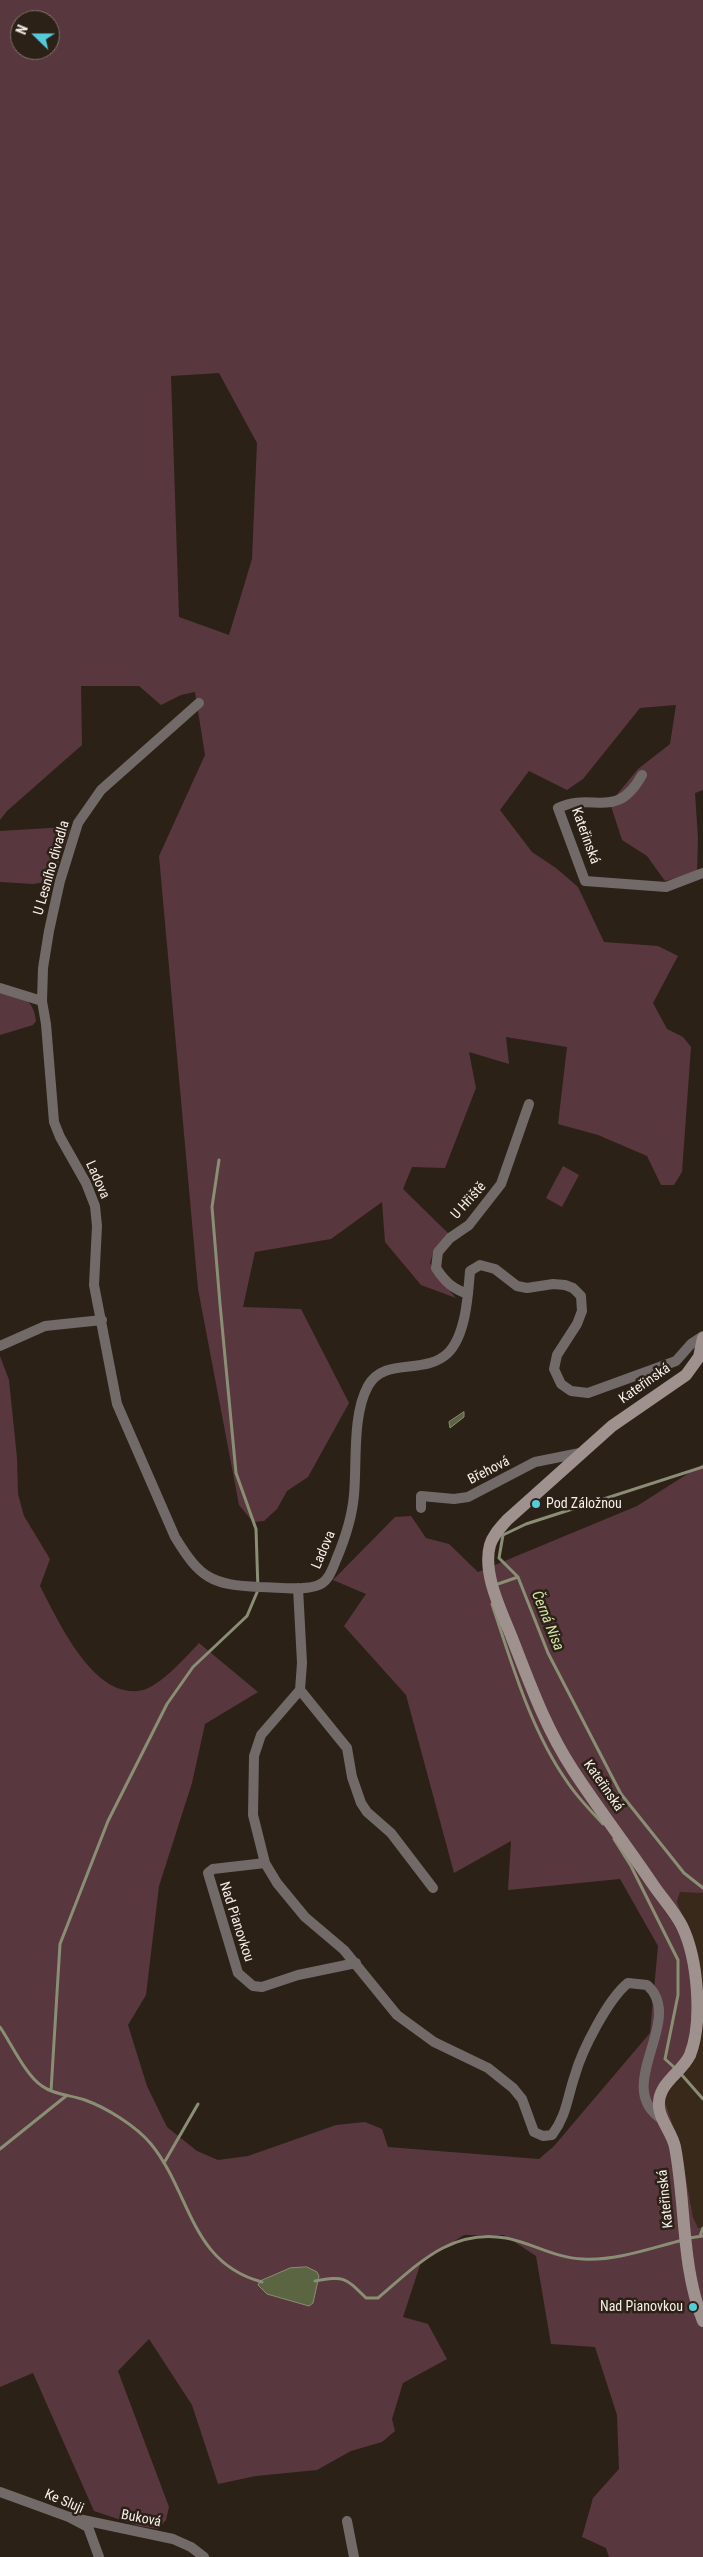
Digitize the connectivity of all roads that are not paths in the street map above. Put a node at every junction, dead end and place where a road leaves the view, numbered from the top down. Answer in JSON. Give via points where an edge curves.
{"nodes":[{"id":1,"x":199,"y":703,"type":"dead end"},
{"id":2,"x":642,"y":775,"type":"dead end"},
{"id":3,"x":703,"y":873,"type":"edge"},
{"id":4,"x":0,"y":988,"type":"edge"},
{"id":5,"x":42,"y":1002,"type":"junction"},
{"id":6,"x":529,"y":1104,"type":"dead end"},
{"id":7,"x":468,"y":1294,"type":"junction"},
{"id":8,"x":102,"y":1320,"type":"junction"},
{"id":9,"x":703,"y":1337,"type":"edge"},
{"id":10,"x":0,"y":1346,"type":"edge"},
{"id":11,"x":580,"y":1452,"type":"junction"},
{"id":12,"x":420,"y":1508,"type":"dead end"},
{"id":13,"x":298,"y":1588,"type":"junction"},
{"id":14,"x":300,"y":1690,"type":"junction"},
{"id":15,"x":265,"y":1863,"type":"junction"},
{"id":16,"x":433,"y":1888,"type":"dead end"},
{"id":17,"x":356,"y":1963,"type":"junction"},
{"id":18,"x":662,"y":2120,"type":"junction"},
{"id":19,"x":703,"y":2320,"type":"edge"},
{"id":20,"x":0,"y":2492,"type":"edge"},
{"id":21,"x":69,"y":2517,"type":"junction"},
{"id":22,"x":347,"y":2521,"type":"dead end"},
{"id":23,"x":99,"y":2557,"type":"edge"},
{"id":24,"x":204,"y":2557,"type":"edge"},
{"id":25,"x":354,"y":2557,"type":"edge"}],
"edges":[{"from":1,"to":5,"type":"street","name":"U Lesního divadla","via":[[101,790],[78,823],[49,931]]},
{"from":2,"to":3,"type":"street","name":"Kateřinská","via":[[630,794],[621,800],[568,803],[558,808],[585,881],[666,887]]},
{"from":4,"to":5,"type":"street"},
{"from":5,"to":8,"type":"street","name":"Ladova","via":[[54,1122],[95,1206],[98,1226],[94,1285]]},
{"from":6,"to":7,"type":"street","name":"U Hřiště","via":[[502,1184],[469,1225],[450,1238],[438,1252],[436,1268],[442,1278],[453,1289]]},
{"from":7,"to":9,"type":"street","name":"Ladova","via":[[470,1271],[480,1265],[494,1268],[522,1287],[553,1284],[573,1288],[581,1296],[582,1311],[557,1355],[554,1369],[561,1384],[571,1391],[588,1393],[676,1361],[691,1344]]},
{"from":7,"to":13,"type":"street","name":"Ladova","via":[[461,1330],[449,1353],[424,1366],[384,1370],[375,1375],[368,1386],[361,1405],[357,1437],[352,1517],[324,1582]]},
{"from":8,"to":10,"type":"street","via":[[44,1326]]},
{"from":8,"to":13,"type":"street","name":"Ladova","via":[[112,1382],[123,1423],[174,1537],[187,1557],[203,1574],[230,1585]]},
{"from":9,"to":11,"type":"street","name":"Kateřinská","via":[[699,1357],[686,1374]]},
{"from":11,"to":12,"type":"street","name":"Břehová","via":[[535,1462],[468,1497],[421,1496]]},
{"from":11,"to":18,"type":"street","name":"Kateřinská","via":[[494,1534],[488,1559],[504,1618],[547,1727],[573,1770],[682,1926],[694,1961],[697,2034],[690,2057],[666,2083],[660,2095]]},
{"from":13,"to":14,"type":"street","via":[[302,1663]]},
{"from":14,"to":15,"type":"street","via":[[261,1735],[254,1756],[253,1815]]},
{"from":14,"to":16,"type":"street","via":[[347,1748],[352,1777],[367,1812],[391,1833]]},
{"from":15,"to":17,"type":"street","via":[[305,1917]]},
{"from":15,"to":17,"type":"street","name":"Nad Pianovkou","via":[[213,1869],[208,1873],[238,1973],[253,1986],[262,1987],[298,1975]]},
{"from":17,"to":18,"type":"street","via":[[397,2015],[434,2042],[488,2068],[513,2088],[522,2099],[534,2132],[543,2136],[552,2135],[560,2126],[581,2056],[617,1991],[628,1983],[647,1985],[660,2002],[661,2011],[648,2054],[645,2096],[651,2112]]},
{"from":18,"to":19,"type":"street","name":"Kateřinská","via":[[675,2144],[694,2299]]},
{"from":20,"to":21,"type":"street","name":"Ke Sluji"},
{"from":21,"to":23,"type":"street","name":"Ke Sluji","via":[[88,2527]]},
{"from":21,"to":24,"type":"street","name":"Buková","via":[[173,2539]]},
{"from":22,"to":25,"type":"street"}]}
